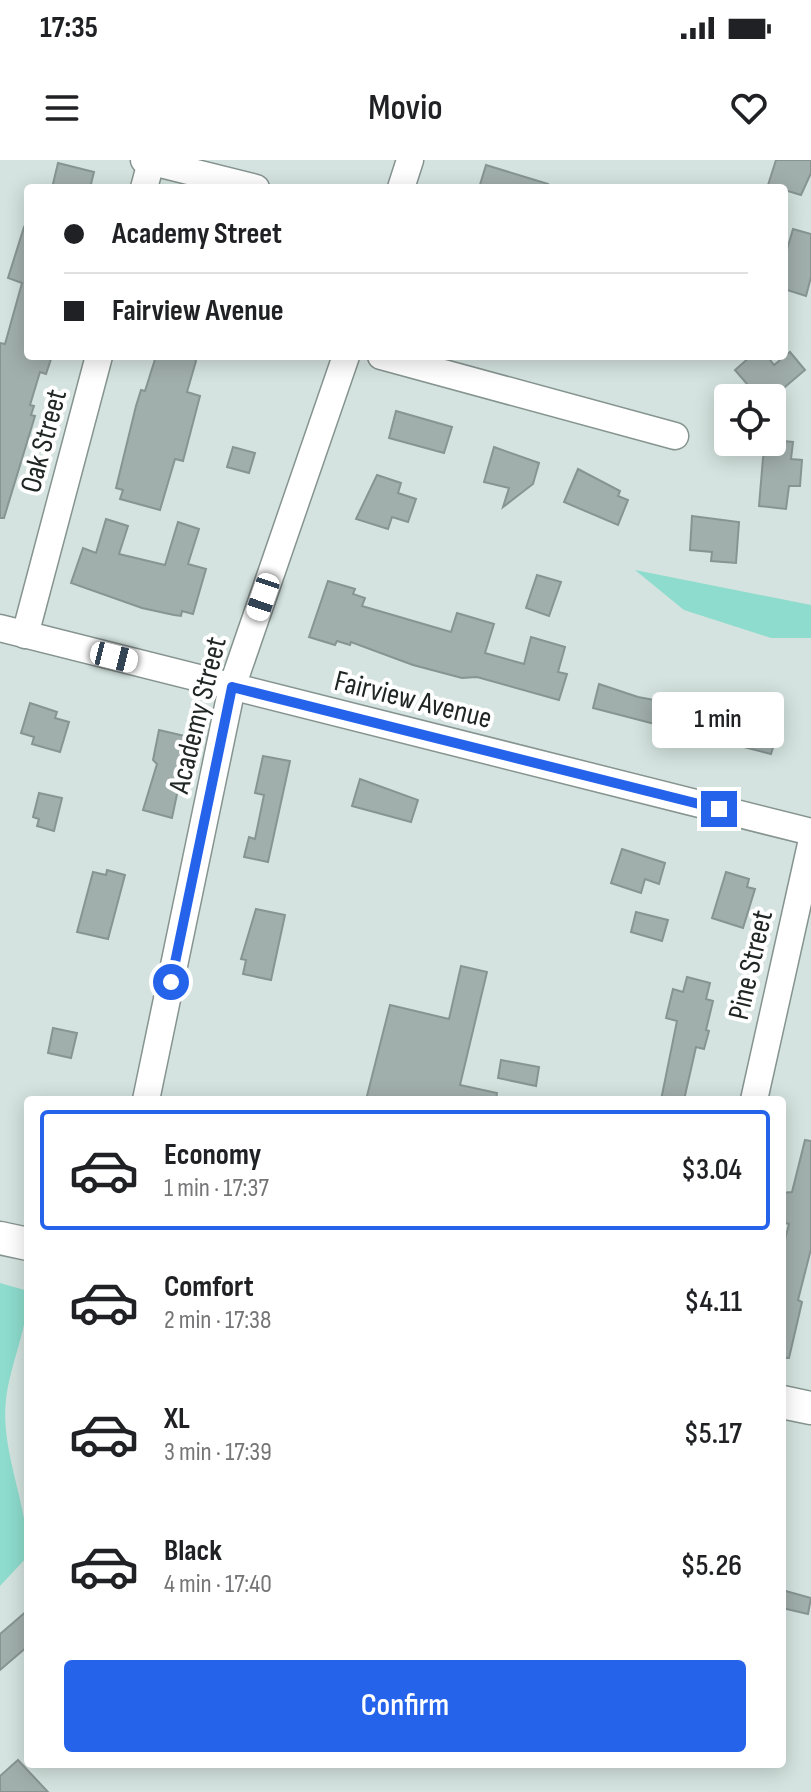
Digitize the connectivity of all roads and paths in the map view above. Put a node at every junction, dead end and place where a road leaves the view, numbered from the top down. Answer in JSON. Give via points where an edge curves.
{"nodes":[{"id":1,"x":410,"y":160,"type":"edge"},
{"id":2,"x":148,"y":161,"type":"edge"},
{"id":3,"x":145,"y":184,"type":"edge"},
{"id":4,"x":240,"y":184,"type":"edge"},
{"id":5,"x":402,"y":184,"type":"edge"},
{"id":6,"x":98,"y":360,"type":"edge"},
{"id":7,"x":345,"y":360,"type":"edge"},
{"id":8,"x":396,"y":360,"type":"edge"},
{"id":9,"x":675,"y":436,"type":"dead end"},
{"id":10,"x":13,"y":631,"type":"edge"},
{"id":11,"x":232,"y":687,"type":"junction"},
{"id":12,"x":811,"y":832,"type":"edge"},
{"id":13,"x":811,"y":844,"type":"edge"},
{"id":14,"x":147,"y":1096,"type":"edge"},
{"id":15,"x":755,"y":1096,"type":"edge"},
{"id":16,"x":0,"y":1238,"type":"edge"},
{"id":17,"x":24,"y":1243,"type":"edge"},
{"id":18,"x":786,"y":1403,"type":"edge"},
{"id":19,"x":811,"y":1408,"type":"edge"}],
"edges":[{"from":1,"to":5,"type":"street"},
{"from":2,"to":3,"type":"street"},
{"from":2,"to":4,"type":"street"},
{"from":6,"to":10,"type":"street","name":"Oak Street"},
{"from":7,"to":11,"type":"street","name":"Academy Street"},
{"from":8,"to":9,"type":"street"},
{"from":10,"to":11,"type":"street","name":"Fairview Avenue"},
{"from":11,"to":12,"type":"street","name":"Fairview Avenue"},
{"from":11,"to":14,"type":"street","name":"Academy Street"},
{"from":13,"to":15,"type":"street","name":"Pine Street"},
{"from":16,"to":17,"type":"street"},
{"from":18,"to":19,"type":"street"}]}
